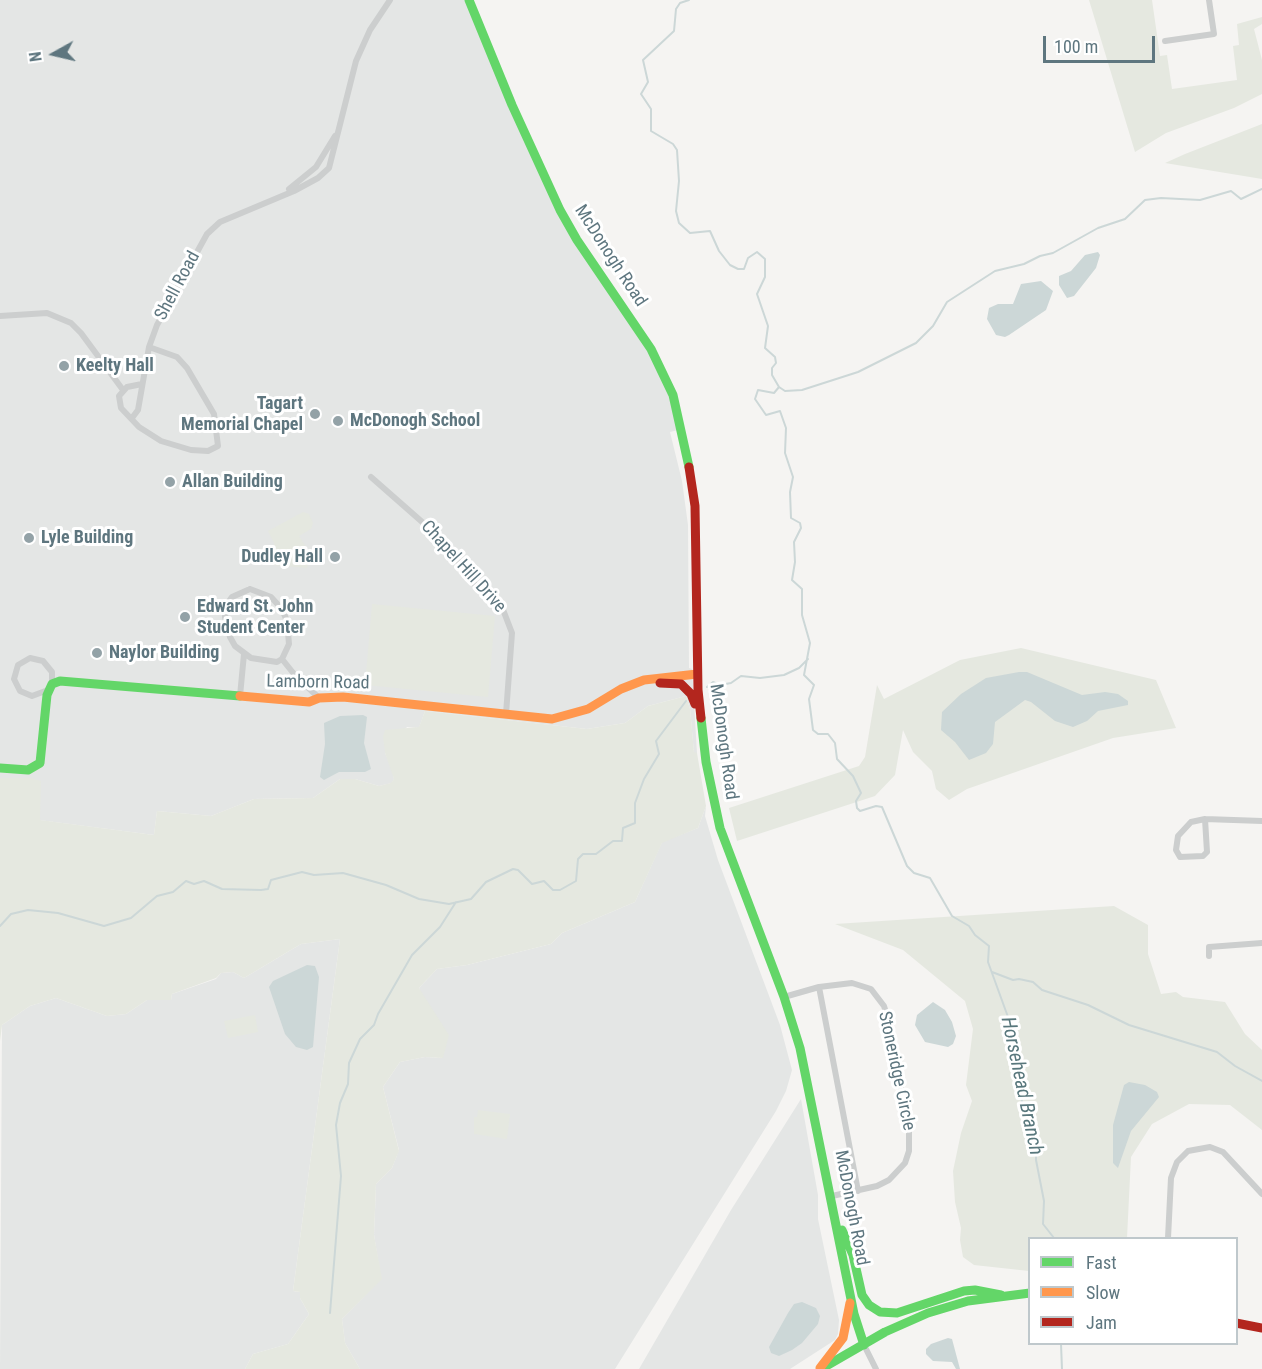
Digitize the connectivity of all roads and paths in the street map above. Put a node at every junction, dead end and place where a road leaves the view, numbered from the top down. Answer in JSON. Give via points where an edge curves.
{"nodes":[{"id":1,"x":390,"y":0,"type":"edge"},
{"id":2,"x":469,"y":0,"type":"edge"},
{"id":3,"x":1209,"y":0,"type":"edge"},
{"id":4,"x":1165,"y":41,"type":"dead end"},
{"id":5,"x":339,"y":130,"type":"junction"},
{"id":6,"x":279,"y":196,"type":"junction"},
{"id":7,"x":0,"y":316,"type":"edge"},
{"id":8,"x":149,"y":347,"type":"junction"},
{"id":9,"x":142,"y":384,"type":"junction"},
{"id":10,"x":123,"y":390,"type":"junction"},
{"id":11,"x":132,"y":418,"type":"junction"},
{"id":12,"x":371,"y":477,"type":"dead end"},
{"id":13,"x":244,"y":654,"type":"junction"},
{"id":14,"x":282,"y":659,"type":"junction"},
{"id":15,"x":697,"y":674,"type":"junction"},
{"id":16,"x":631,"y":685,"type":"junction"},
{"id":17,"x":51,"y":686,"type":"junction"},
{"id":18,"x":240,"y":696,"type":"junction"},
{"id":19,"x":319,"y":698,"type":"junction"},
{"id":20,"x":506,"y":714,"type":"junction"},
{"id":21,"x":699,"y":719,"type":"junction"},
{"id":22,"x":0,"y":768,"type":"edge"},
{"id":23,"x":1205,"y":819,"type":"junction"},
{"id":24,"x":1262,"y":821,"type":"edge"},
{"id":25,"x":1262,"y":944,"type":"edge"},
{"id":26,"x":1209,"y":956,"type":"dead end"},
{"id":27,"x":819,"y":987,"type":"junction"},
{"id":28,"x":784,"y":997,"type":"junction"},
{"id":29,"x":858,"y":1191,"type":"junction"},
{"id":30,"x":1262,"y":1194,"type":"edge"},
{"id":31,"x":832,"y":1196,"type":"junction"},
{"id":32,"x":835,"y":1214,"type":"junction"},
{"id":33,"x":1168,"y":1237,"type":"edge"},
{"id":34,"x":1028,"y":1293,"type":"edge"},
{"id":35,"x":851,"y":1294,"type":"junction"},
{"id":36,"x":1001,"y":1295,"type":"junction"},
{"id":37,"x":1238,"y":1323,"type":"edge"},
{"id":38,"x":1262,"y":1328,"type":"edge"},
{"id":39,"x":864,"y":1345,"type":"junction"},
{"id":40,"x":820,"y":1369,"type":"edge"},
{"id":41,"x":876,"y":1369,"type":"edge"}],
"edges":[{"from":1,"to":5,"type":"street","name":"Shell Road","via":[[356,61]]},
{"from":2,"to":15,"type":"main road","name":"McDonogh Road","via":[[560,210],[651,349],[673,395],[695,506]]},
{"from":3,"to":4,"type":"street","via":[[1214,34]]},
{"from":5,"to":6,"type":"street","name":"Shell Road","via":[[311,172]]},
{"from":5,"to":6,"type":"street","name":"Shell Road","via":[[324,174]]},
{"from":6,"to":8,"type":"street","name":"Shell Road","via":[[220,222],[207,234],[163,312]]},
{"from":7,"to":10,"type":"street","via":[[47,313],[71,323]]},
{"from":8,"to":9,"type":"street","name":"Shell Road"},
{"from":8,"to":11,"type":"street","via":[[177,357],[187,368],[214,414],[218,446],[199,452],[161,441]]},
{"from":9,"to":10,"type":"street"},
{"from":9,"to":11,"type":"street","name":"Shell Road","via":[[138,410]]},
{"from":10,"to":11,"type":"street","via":[[119,402]]},
{"from":12,"to":20,"type":"street","name":"Chapel Hill Drive","via":[[429,528],[473,584],[505,613],[513,644]]},
{"from":13,"to":14,"type":"street","via":[[267,662]]},
{"from":13,"to":14,"type":"street","via":[[230,637],[225,617],[231,597],[250,590],[271,597],[284,614],[290,637]]},
{"from":13,"to":18,"type":"street"},
{"from":14,"to":19,"type":"street"},
{"from":15,"to":16,"type":"main road","name":"Lamborn Road"},
{"from":15,"to":21,"type":"main road","name":"McDonogh Road"},
{"from":16,"to":20,"type":"main road","name":"Lamborn Road","via":[[569,716],[552,719]]},
{"from":16,"to":21,"type":"main road","via":[[681,684],[691,694]]},
{"from":17,"to":17,"type":"street","via":[[52,672],[43,661],[30,658],[18,665],[14,679],[23,694],[36,696]]},
{"from":17,"to":18,"type":"main road","name":"Lamborn Road","via":[[64,681]]},
{"from":17,"to":22,"type":"main road","via":[[40,764],[28,770]]},
{"from":18,"to":19,"type":"main road","name":"Lamborn Road","via":[[309,702]]},
{"from":19,"to":20,"type":"main road","name":"Lamborn Road","via":[[343,697]]},
{"from":21,"to":28,"type":"main road","name":"McDonogh Road","via":[[726,848]]},
{"from":23,"to":23,"type":"street","via":[[1191,822],[1182,830],[1177,843],[1180,857],[1203,856],[1207,852]]},
{"from":23,"to":24,"type":"street"},
{"from":25,"to":26,"type":"street","via":[[1209,947]]},
{"from":27,"to":28,"type":"street","name":"Stoneridge Circle"},
{"from":27,"to":29,"type":"street"},
{"from":27,"to":29,"type":"street","name":"Stoneridge Circle","via":[[852,983],[871,989],[884,1006],[909,1130],[905,1163],[889,1180]]},
{"from":28,"to":31,"type":"main road","name":"McDonogh Road","via":[[806,1072]]},
{"from":29,"to":31,"type":"street","name":"Stoneridge Circle"},
{"from":30,"to":33,"type":"street","via":[[1223,1152],[1209,1147],[1188,1151],[1177,1162],[1171,1178]]},
{"from":31,"to":32,"type":"main road","name":"McDonogh Road"},
{"from":32,"to":35,"type":"main road","name":"McDonogh Road"},
{"from":32,"to":36,"type":"main road","via":[[854,1256],[862,1295],[880,1312],[897,1313],[964,1291]]},
{"from":34,"to":36,"type":"main road"},
{"from":35,"to":39,"type":"main road","name":"McDonogh Road"},
{"from":35,"to":40,"type":"main road","via":[[843,1338]]},
{"from":36,"to":39,"type":"main road","via":[[928,1313]]},
{"from":37,"to":38,"type":"main road"},
{"from":39,"to":40,"type":"main road"},
{"from":39,"to":41,"type":"street"}]}
